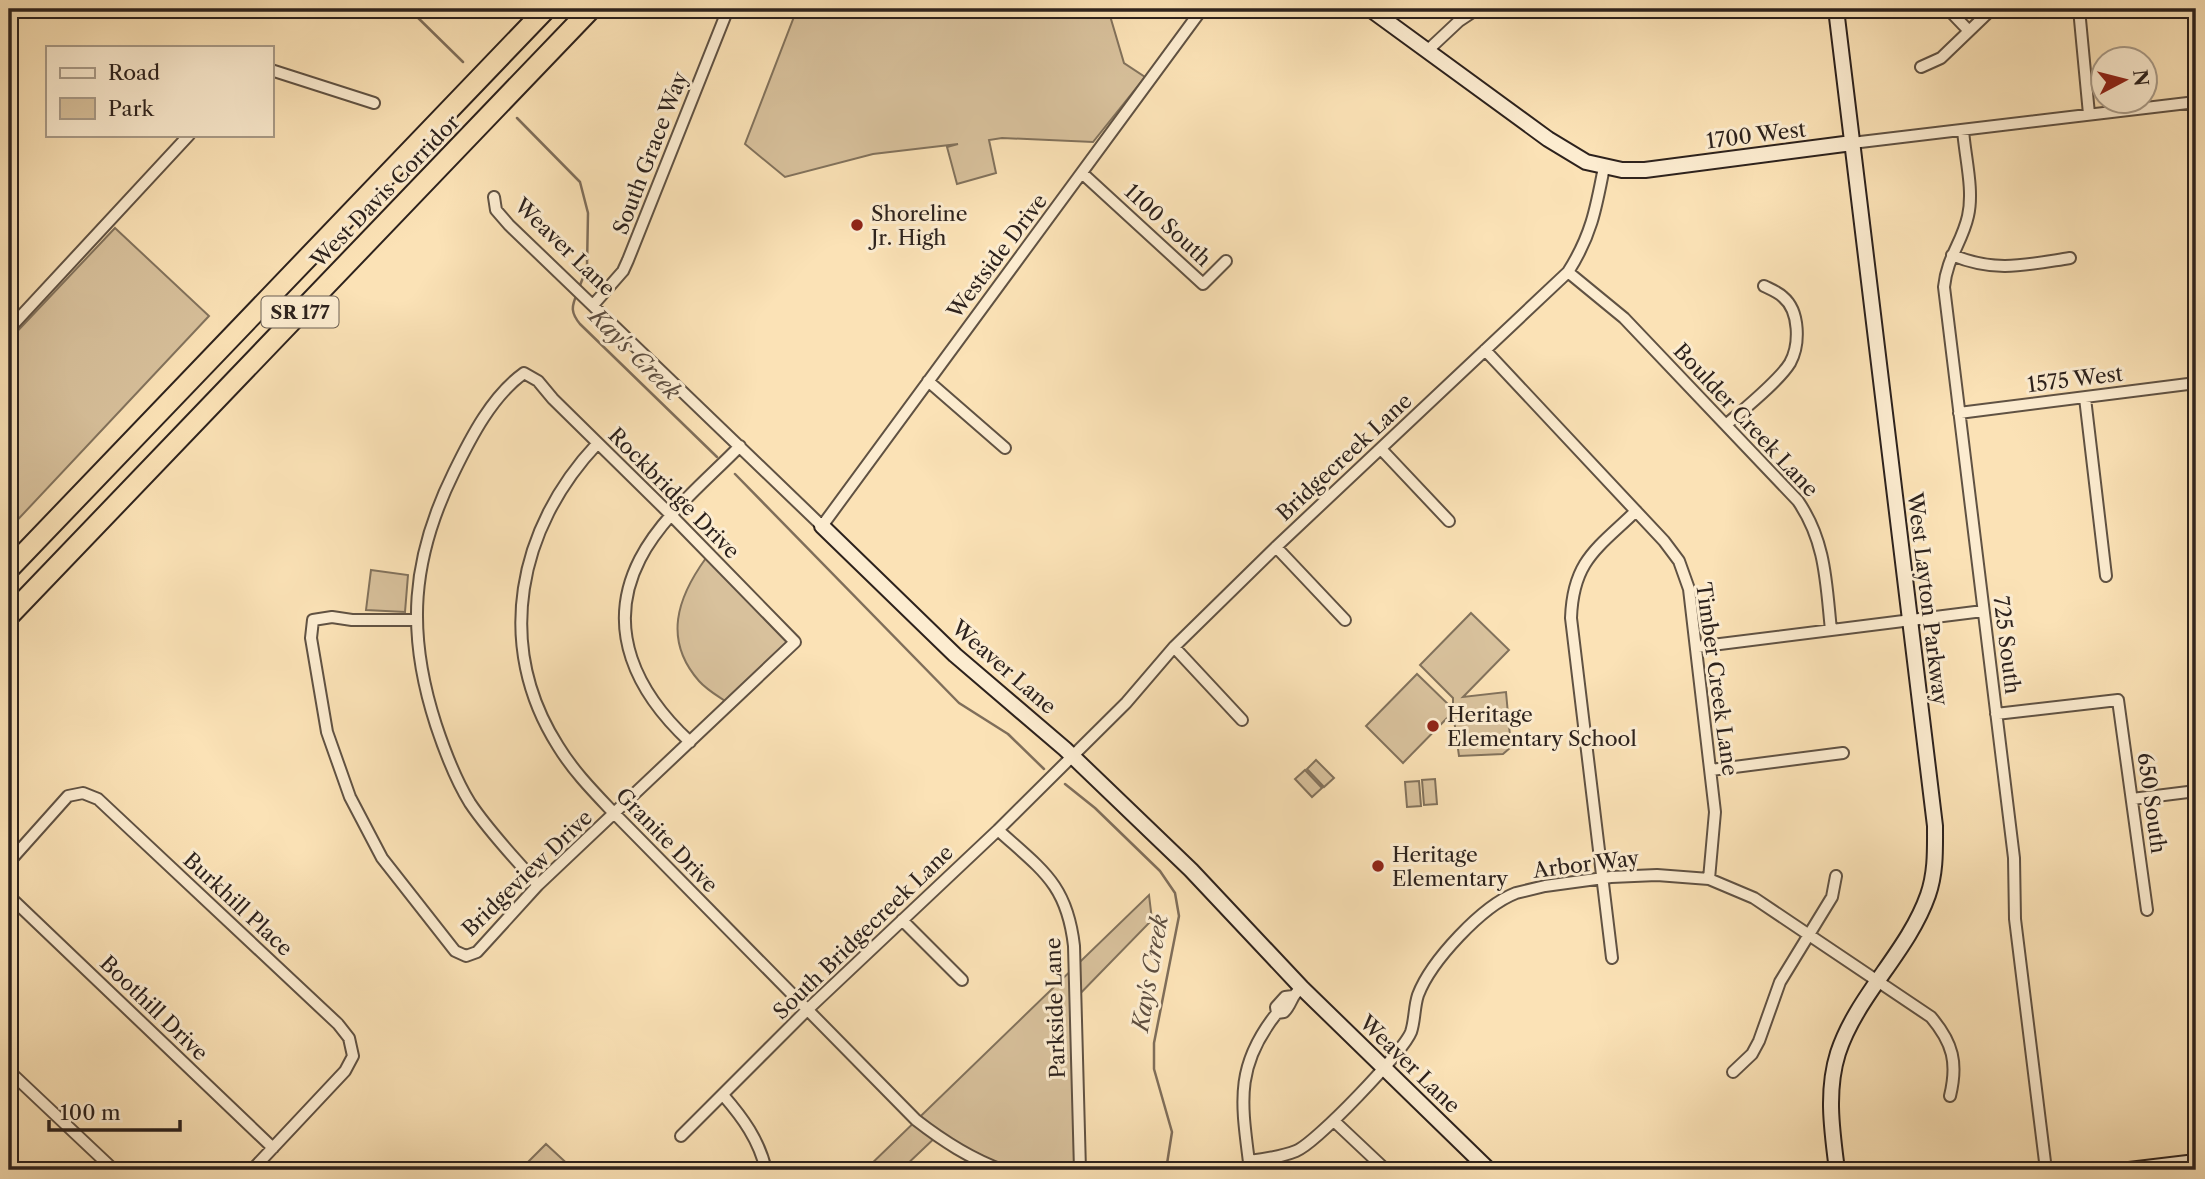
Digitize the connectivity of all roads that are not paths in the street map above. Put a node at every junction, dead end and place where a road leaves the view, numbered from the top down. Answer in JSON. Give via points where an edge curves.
{"nodes":[{"id":1,"x":546,"y":9,"type":"edge"},
{"id":2,"x":591,"y":9,"type":"edge"},
{"id":3,"x":728,"y":9,"type":"edge"},
{"id":4,"x":1202,"y":9,"type":"edge"},
{"id":5,"x":1370,"y":9,"type":"edge"},
{"id":6,"x":1477,"y":9,"type":"edge"},
{"id":7,"x":1836,"y":9,"type":"edge"},
{"id":8,"x":1948,"y":9,"type":"edge"},
{"id":9,"x":1992,"y":9,"type":"edge"},
{"id":10,"x":2092,"y":9,"type":"edge"},
{"id":11,"x":2079,"y":10,"type":"edge"},
{"id":12,"x":1969,"y":31,"type":"junction"},
{"id":13,"x":1427,"y":51,"type":"junction"},
{"id":14,"x":1921,"y":67,"type":"dead end"},
{"id":15,"x":273,"y":71,"type":"edge"},
{"id":16,"x":2195,"y":102,"type":"edge"},
{"id":17,"x":374,"y":103,"type":"dead end"},
{"id":18,"x":2089,"y":114,"type":"junction"},
{"id":19,"x":2196,"y":126,"type":"edge"},
{"id":20,"x":1963,"y":130,"type":"junction"},
{"id":21,"x":188,"y":136,"type":"edge"},
{"id":22,"x":1852,"y":144,"type":"junction"},
{"id":23,"x":1604,"y":167,"type":"junction"},
{"id":24,"x":1082,"y":173,"type":"junction"},
{"id":25,"x":494,"y":197,"type":"dead end"},
{"id":26,"x":2196,"y":250,"type":"edge"},
{"id":27,"x":1951,"y":255,"type":"junction"},
{"id":28,"x":2070,"y":258,"type":"dead end"},
{"id":29,"x":1226,"y":261,"type":"dead end"},
{"id":30,"x":1568,"y":272,"type":"junction"},
{"id":31,"x":2196,"y":285,"type":"edge"},
{"id":32,"x":1764,"y":286,"type":"dead end"},
{"id":33,"x":591,"y":301,"type":"junction"},
{"id":34,"x":9,"y":329,"type":"edge"},
{"id":35,"x":1485,"y":350,"type":"junction"},
{"id":36,"x":928,"y":381,"type":"junction"},
{"id":37,"x":2196,"y":383,"type":"edge"},
{"id":38,"x":2085,"y":398,"type":"junction"},
{"id":39,"x":1959,"y":412,"type":"junction"},
{"id":40,"x":1727,"y":424,"type":"junction"},
{"id":41,"x":597,"y":444,"type":"junction"},
{"id":42,"x":740,"y":446,"type":"junction"},
{"id":43,"x":1005,"y":448,"type":"dead end"},
{"id":44,"x":1381,"y":449,"type":"junction"},
{"id":45,"x":1636,"y":511,"type":"junction"},
{"id":46,"x":672,"y":516,"type":"junction"},
{"id":47,"x":1449,"y":521,"type":"dead end"},
{"id":48,"x":822,"y":526,"type":"junction"},
{"id":49,"x":1276,"y":547,"type":"junction"},
{"id":50,"x":9,"y":569,"type":"edge"},
{"id":51,"x":2106,"y":576,"type":"dead end"},
{"id":52,"x":1983,"y":611,"type":"junction"},
{"id":53,"x":9,"y":616,"type":"edge"},
{"id":54,"x":415,"y":620,"type":"junction"},
{"id":55,"x":1345,"y":620,"type":"dead end"},
{"id":56,"x":1909,"y":620,"type":"junction"},
{"id":57,"x":1831,"y":630,"type":"junction"},
{"id":58,"x":795,"y":642,"type":"joint"},
{"id":59,"x":1174,"y":647,"type":"junction"},
{"id":60,"x":1696,"y":647,"type":"junction"},
{"id":61,"x":1996,"y":714,"type":"junction"},
{"id":62,"x":1242,"y":720,"type":"dead end"},
{"id":63,"x":690,"y":742,"type":"junction"},
{"id":64,"x":1843,"y":753,"type":"dead end"},
{"id":65,"x":1072,"y":756,"type":"junction"},
{"id":66,"x":1711,"y":770,"type":"junction"},
{"id":67,"x":2196,"y":790,"type":"edge"},
{"id":68,"x":2132,"y":799,"type":"junction"},
{"id":69,"x":615,"y":814,"type":"junction"},
{"id":70,"x":998,"y":830,"type":"junction"},
{"id":71,"x":9,"y":862,"type":"edge"},
{"id":72,"x":1836,"y":876,"type":"dead end"},
{"id":73,"x":1602,"y":878,"type":"junction"},
{"id":74,"x":1709,"y":879,"type":"junction"},
{"id":75,"x":538,"y":885,"type":"junction"},
{"id":76,"x":9,"y":896,"type":"edge"},
{"id":77,"x":2147,"y":910,"type":"dead end"},
{"id":78,"x":902,"y":920,"type":"junction"},
{"id":79,"x":1808,"y":935,"type":"junction"},
{"id":80,"x":1612,"y":958,"type":"dead end"},
{"id":81,"x":962,"y":980,"type":"dead end"},
{"id":82,"x":1879,"y":981,"type":"junction"},
{"id":83,"x":1298,"y":992,"type":"junction"},
{"id":84,"x":806,"y":1011,"type":"junction"},
{"id":85,"x":1383,"y":1068,"type":"junction"},
{"id":86,"x":9,"y":1071,"type":"edge"},
{"id":87,"x":1733,"y":1072,"type":"dead end"},
{"id":88,"x":723,"y":1095,"type":"junction"},
{"id":89,"x":1950,"y":1096,"type":"dead end"},
{"id":90,"x":1334,"y":1121,"type":"junction"},
{"id":91,"x":681,"y":1136,"type":"dead end"},
{"id":92,"x":273,"y":1148,"type":"junction"},
{"id":93,"x":2196,"y":1162,"type":"edge"},
{"id":94,"x":972,"y":1165,"type":"edge"},
{"id":95,"x":1250,"y":1166,"type":"edge"},
{"id":96,"x":2151,"y":1169,"type":"edge"},
{"id":97,"x":114,"y":1170,"type":"edge"},
{"id":98,"x":252,"y":1170,"type":"edge"},
{"id":99,"x":766,"y":1170,"type":"edge"},
{"id":100,"x":1002,"y":1170,"type":"edge"},
{"id":101,"x":1080,"y":1170,"type":"edge"},
{"id":102,"x":1386,"y":1170,"type":"edge"},
{"id":103,"x":1489,"y":1170,"type":"edge"},
{"id":104,"x":1838,"y":1170,"type":"edge"},
{"id":105,"x":2046,"y":1170,"type":"edge"},
{"id":106,"x":2129,"y":1170,"type":"edge"}],
"edges":[{"from":1,"to":50,"type":"highway","name":"West Davis Corridor","number":"SR 177"},
{"from":2,"to":53,"type":"highway","name":"West Davis Corridor","number":"SR 177"},
{"from":3,"to":33,"type":"street","name":"South Grace Way","via":[[623,271]]},
{"from":4,"to":24,"type":"street","name":"Westside Drive"},
{"from":5,"to":13,"type":"street","name":"1700 West"},
{"from":6,"to":13,"type":"street"},
{"from":7,"to":22,"type":"street","name":"West Layton Parkway"},
{"from":8,"to":12,"type":"street"},
{"from":9,"to":12,"type":"street"},
{"from":10,"to":11,"type":"street"},
{"from":11,"to":18,"type":"street"},
{"from":12,"to":14,"type":"street","via":[[1941,58]]},
{"from":13,"to":23,"type":"street","name":"1700 West","via":[[1564,150]]},
{"from":15,"to":17,"type":"street"},
{"from":16,"to":18,"type":"street","name":"1700 West"},
{"from":16,"to":19,"type":"street"},
{"from":18,"to":20,"type":"street","name":"1700 West"},
{"from":20,"to":22,"type":"street","name":"1700 West"},
{"from":20,"to":27,"type":"street","name":"725 South","via":[[1969,215]]},
{"from":21,"to":34,"type":"street"},
{"from":22,"to":23,"type":"street","name":"1700 West","via":[[1645,170]]},
{"from":22,"to":56,"type":"street","name":"West Layton Parkway"},
{"from":23,"to":30,"type":"street","name":"Bridgecreek Lane","via":[[1589,233]]},
{"from":24,"to":29,"type":"street","name":"1100 South","via":[[1203,284]]},
{"from":24,"to":36,"type":"street","name":"Westside Drive"},
{"from":25,"to":33,"type":"street","name":"Weaver Lane","via":[[496,210]]},
{"from":26,"to":31,"type":"street"},
{"from":27,"to":28,"type":"street","via":[[1991,267]]},
{"from":27,"to":39,"type":"street","name":"725 South","via":[[1944,287]]},
{"from":30,"to":35,"type":"street","name":"Bridgecreek Lane"},
{"from":30,"to":40,"type":"street","name":"Boulder Creek Lane","via":[[1624,318]]},
{"from":32,"to":40,"type":"street","via":[[1784,297],[1794,314],[1794,351],[1782,373]]},
{"from":33,"to":42,"type":"street","name":"Weaver Lane"},
{"from":35,"to":44,"type":"street","name":"Bridgecreek Lane"},
{"from":35,"to":45,"type":"street","name":"Timber Creek Lane"},
{"from":36,"to":43,"type":"street"},
{"from":36,"to":48,"type":"street","name":"Westside Drive"},
{"from":37,"to":38,"type":"street","name":"1575 West"},
{"from":38,"to":39,"type":"street","name":"1575 West"},
{"from":38,"to":51,"type":"street"},
{"from":39,"to":52,"type":"street","name":"725 South"},
{"from":40,"to":57,"type":"street","name":"Boulder Creek Lane","via":[[1812,521],[1821,547]]},
{"from":41,"to":46,"type":"street","name":"Rockbridge Drive"},
{"from":41,"to":54,"type":"street","name":"Rockbridge Drive","via":[[538,381],[524,373],[511,383],[465,449],[445,490],[429,532]]},
{"from":41,"to":69,"type":"street","name":"Granite Drive","via":[[550,506],[536,539],[521,604],[521,628],[529,683],[540,713],[582,780]]},
{"from":42,"to":46,"type":"street"},
{"from":42,"to":48,"type":"street","name":"Weaver Lane"},
{"from":44,"to":47,"type":"street"},
{"from":44,"to":49,"type":"street","name":"Bridgecreek Lane"},
{"from":45,"to":60,"type":"street","name":"Timber Creek Lane","via":[[1679,561],[1689,589]]},
{"from":45,"to":73,"type":"street","via":[[1591,554],[1572,594],[1571,618]]},
{"from":46,"to":58,"type":"street","name":"Rockbridge Drive"},
{"from":46,"to":63,"type":"street","via":[[640,559],[626,607],[626,634],[644,689]]},
{"from":48,"to":65,"type":"street","name":"Weaver Lane","via":[[955,655]]},
{"from":49,"to":55,"type":"street"},
{"from":49,"to":59,"type":"street","name":"Bridgecreek Lane"},
{"from":52,"to":56,"type":"street"},
{"from":52,"to":61,"type":"street","name":"725 South"},
{"from":54,"to":75,"type":"street","via":[[430,706],[447,757],[469,802]]},
{"from":54,"to":75,"type":"street","name":"Bridgeview Drive","via":[[313,620],[311,638],[327,732],[350,797],[382,859],[455,951],[466,956],[477,952]]},
{"from":56,"to":57,"type":"street"},
{"from":56,"to":82,"type":"street","name":"West Layton Parkway","via":[[1936,863],[1915,923]]},
{"from":57,"to":60,"type":"street"},
{"from":58,"to":63,"type":"street","name":"Bridgeview Drive"},
{"from":59,"to":62,"type":"street"},
{"from":59,"to":65,"type":"street","name":"Bridgecreek Lane"},
{"from":60,"to":66,"type":"street","name":"Timber Creek Lane"},
{"from":61,"to":68,"type":"street","name":"650 South","via":[[2118,700]]},
{"from":61,"to":105,"type":"street","name":"725 South"},
{"from":63,"to":69,"type":"street","name":"Bridgeview Drive"},
{"from":64,"to":66,"type":"street"},
{"from":65,"to":70,"type":"street","name":"South Bridgecreek Lane"},
{"from":65,"to":83,"type":"street","name":"Weaver Lane","via":[[1195,874]]},
{"from":66,"to":74,"type":"street","name":"Timber Creek Lane","via":[[1715,830]]},
{"from":67,"to":68,"type":"street"},
{"from":68,"to":77,"type":"street","name":"650 South"},
{"from":69,"to":75,"type":"street","name":"Bridgeview Drive"},
{"from":69,"to":84,"type":"street","name":"Granite Drive"},
{"from":70,"to":78,"type":"street","name":"South Bridgecreek Lane"},
{"from":70,"to":101,"type":"street","name":"Parkside Lane","via":[[1046,874],[1067,908],[1072,927]]},
{"from":71,"to":92,"type":"street","name":"Burkhill Place","via":[[68,796],[83,793],[98,799],[338,1024],[349,1038],[353,1056],[345,1071]]},
{"from":72,"to":79,"type":"street","via":[[1832,897]]},
{"from":73,"to":74,"type":"street","name":"Arbor Way","via":[[1657,875]]},
{"from":73,"to":80,"type":"street"},
{"from":73,"to":85,"type":"street","name":"Arbor Way","via":[[1516,892],[1486,911],[1437,961],[1418,997],[1411,1032]]},
{"from":74,"to":79,"type":"street","name":"Arbor Way","via":[[1754,898]]},
{"from":76,"to":92,"type":"street","name":"Boothill Drive"},
{"from":78,"to":81,"type":"street"},
{"from":78,"to":84,"type":"street","name":"South Bridgecreek Lane"},
{"from":79,"to":82,"type":"street","name":"Arbor Way"},
{"from":79,"to":87,"type":"street","via":[[1780,982],[1752,1054]]},
{"from":82,"to":89,"type":"street","name":"Arbor Way","via":[[1931,1017],[1945,1033],[1953,1056]]},
{"from":82,"to":104,"type":"street","name":"West Layton Parkway","via":[[1849,1027],[1838,1054],[1831,1120]]},
{"from":83,"to":85,"type":"street","name":"Weaver Lane"},
{"from":83,"to":95,"type":"street","via":[[1292,1004],[1262,1031],[1244,1078],[1242,1103]]},
{"from":84,"to":88,"type":"street","name":"South Bridgecreek Lane"},
{"from":84,"to":94,"type":"street","name":"Granite Drive","via":[[916,1120]]},
{"from":85,"to":90,"type":"street","name":"Arbor Way"},
{"from":85,"to":103,"type":"street","name":"Weaver Lane"},
{"from":86,"to":97,"type":"street"},
{"from":88,"to":91,"type":"street","name":"South Bridgecreek Lane"},
{"from":88,"to":99,"type":"street","via":[[756,1139]]},
{"from":90,"to":95,"type":"street","name":"Arbor Way","via":[[1298,1151]]},
{"from":90,"to":102,"type":"street"},
{"from":92,"to":98,"type":"street"},
{"from":93,"to":96,"type":"street"},
{"from":94,"to":100,"type":"street","name":"Granite Drive"},
{"from":96,"to":106,"type":"street"}]}
